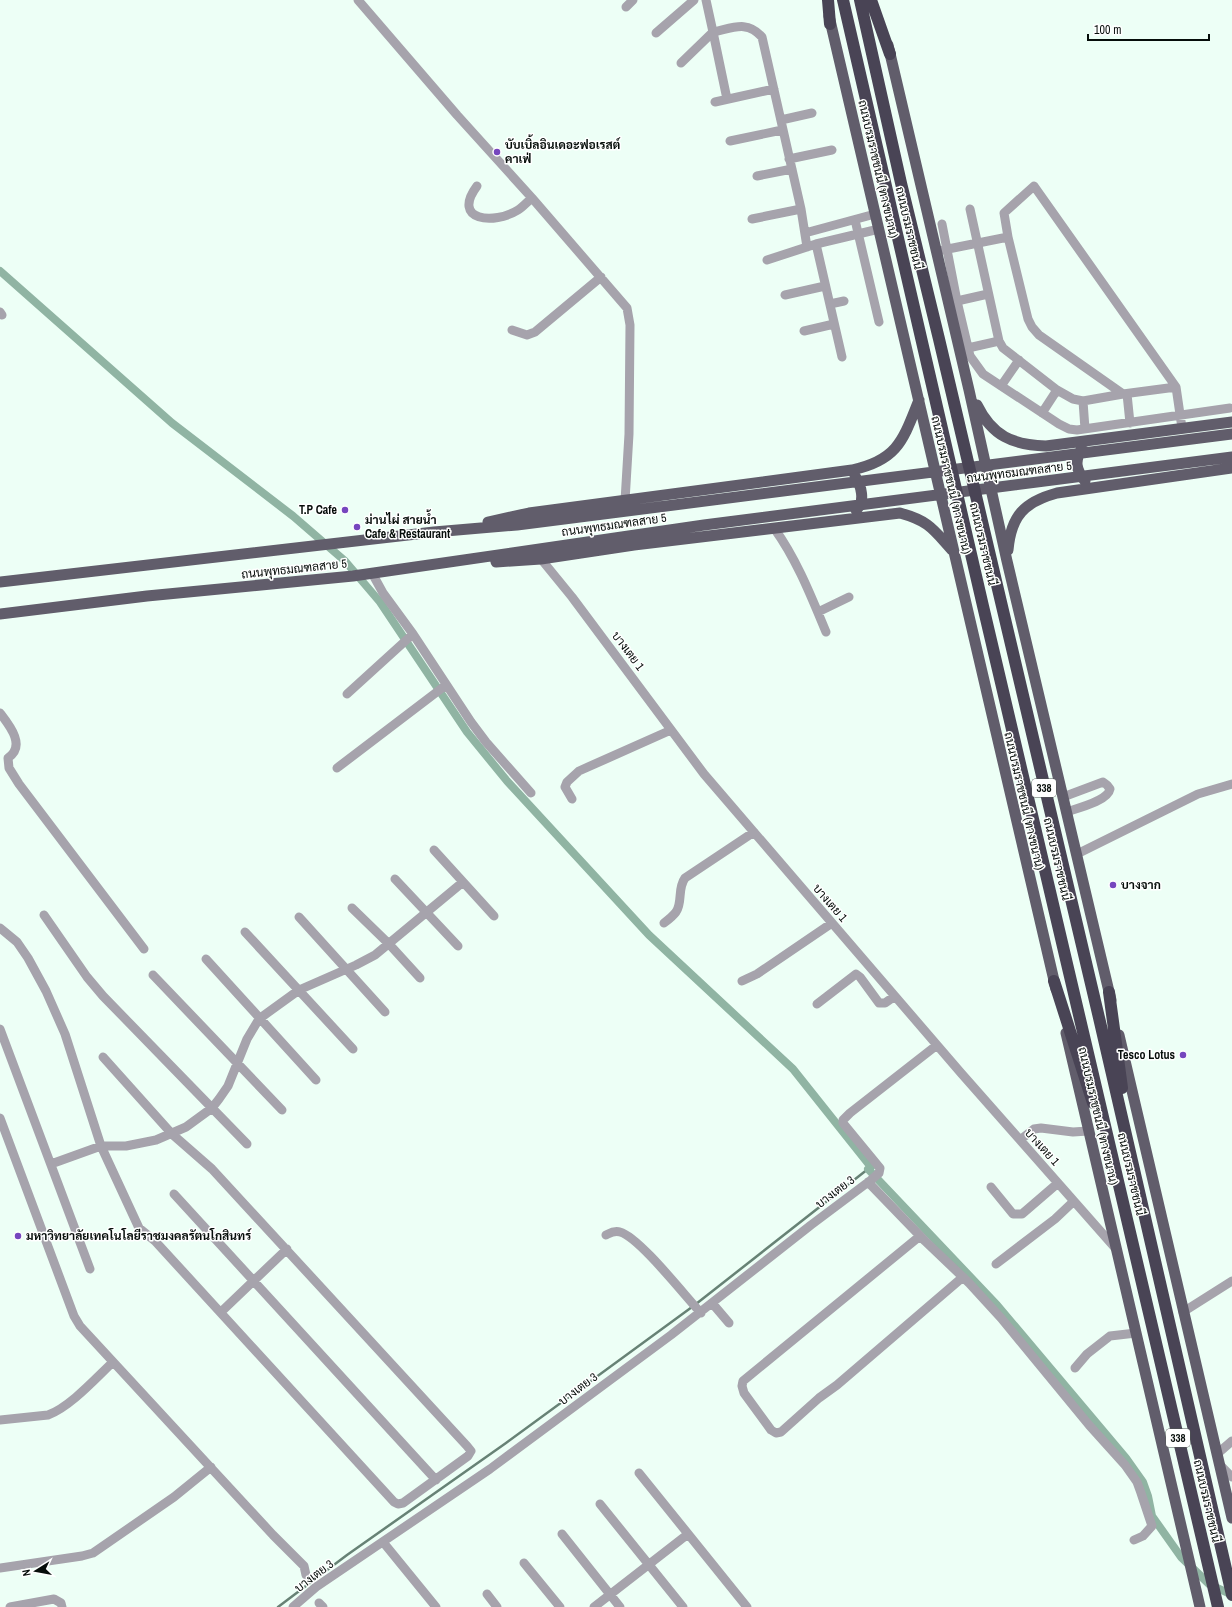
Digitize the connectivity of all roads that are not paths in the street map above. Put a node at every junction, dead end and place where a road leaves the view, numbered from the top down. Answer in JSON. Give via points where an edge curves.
{"nodes":[{"id":1,"x":358,"y":0,"type":"edge"},
{"id":2,"x":633,"y":0,"type":"edge"},
{"id":3,"x":694,"y":0,"type":"edge"},
{"id":4,"x":706,"y":0,"type":"edge"},
{"id":5,"x":825,"y":0,"type":"edge"},
{"id":6,"x":828,"y":0,"type":"edge"},
{"id":7,"x":843,"y":0,"type":"edge"},
{"id":8,"x":860,"y":0,"type":"edge"},
{"id":9,"x":871,"y":0,"type":"edge"},
{"id":10,"x":878,"y":0,"type":"edge"},
{"id":11,"x":626,"y":7,"type":"dead end"},
{"id":12,"x":830,"y":24,"type":"junction"},
{"id":13,"x":713,"y":32,"type":"junction"},
{"id":14,"x":656,"y":33,"type":"dead end"},
{"id":15,"x":890,"y":54,"type":"junction"},
{"id":16,"x":681,"y":63,"type":"dead end"},
{"id":17,"x":774,"y":89,"type":"junction"},
{"id":18,"x":727,"y":99,"type":"junction"},
{"id":19,"x":716,"y":102,"type":"dead end"},
{"id":20,"x":812,"y":113,"type":"dead end"},
{"id":21,"x":781,"y":125,"type":"junction"},
{"id":22,"x":730,"y":141,"type":"dead end"},
{"id":23,"x":832,"y":150,"type":"dead end"},
{"id":24,"x":789,"y":159,"type":"junction"},
{"id":25,"x":792,"y":169,"type":"junction"},
{"id":26,"x":757,"y":176,"type":"dead end"},
{"id":27,"x":477,"y":186,"type":"dead end"},
{"id":28,"x":532,"y":198,"type":"junction"},
{"id":29,"x":801,"y":209,"type":"junction"},
{"id":30,"x":970,"y":209,"type":"dead end"},
{"id":31,"x":875,"y":214,"type":"junction"},
{"id":32,"x":752,"y":219,"type":"dead end"},
{"id":33,"x":855,"y":220,"type":"junction"},
{"id":34,"x":942,"y":224,"type":"dead end"},
{"id":35,"x":879,"y":229,"type":"junction"},
{"id":36,"x":805,"y":233,"type":"junction"},
{"id":37,"x":858,"y":234,"type":"junction"},
{"id":38,"x":1008,"y":238,"type":"junction"},
{"id":39,"x":976,"y":243,"type":"junction"},
{"id":40,"x":812,"y":246,"type":"junction"},
{"id":41,"x":942,"y":250,"type":"junction"},
{"id":42,"x":767,"y":260,"type":"dead end"},
{"id":43,"x":601,"y":277,"type":"junction"},
{"id":44,"x":825,"y":286,"type":"junction"},
{"id":45,"x":988,"y":294,"type":"junction"},
{"id":46,"x":785,"y":295,"type":"dead end"},
{"id":47,"x":844,"y":301,"type":"dead end"},
{"id":48,"x":957,"y":302,"type":"junction"},
{"id":49,"x":830,"y":304,"type":"junction"},
{"id":50,"x":879,"y":322,"type":"dead end"},
{"id":51,"x":834,"y":324,"type":"junction"},
{"id":52,"x":512,"y":330,"type":"dead end"},
{"id":53,"x":804,"y":331,"type":"dead end"},
{"id":54,"x":999,"y":341,"type":"junction"},
{"id":55,"x":968,"y":348,"type":"junction"},
{"id":56,"x":842,"y":357,"type":"dead end"},
{"id":57,"x":1019,"y":360,"type":"junction"},
{"id":58,"x":1001,"y":386,"type":"junction"},
{"id":59,"x":1176,"y":387,"type":"junction"},
{"id":60,"x":969,"y":390,"type":"junction"},
{"id":61,"x":1057,"y":390,"type":"junction"},
{"id":62,"x":1125,"y":394,"type":"junction"},
{"id":63,"x":919,"y":400,"type":"junction"},
{"id":64,"x":1083,"y":401,"type":"junction"},
{"id":65,"x":1230,"y":408,"type":"dead end"},
{"id":66,"x":1042,"y":413,"type":"junction"},
{"id":67,"x":1180,"y":416,"type":"junction"},
{"id":68,"x":1232,"y":422,"type":"edge"},
{"id":69,"x":1130,"y":423,"type":"junction"},
{"id":70,"x":1085,"y":428,"type":"junction"},
{"id":71,"x":1182,"y":428,"type":"junction"},
{"id":72,"x":1229,"y":435,"type":"edge"},
{"id":73,"x":1090,"y":439,"type":"junction"},
{"id":74,"x":1231,"y":461,"type":"edge"},
{"id":75,"x":842,"y":472,"type":"junction"},
{"id":76,"x":1090,"y":488,"type":"junction"},
{"id":77,"x":624,"y":501,"type":"junction"},
{"id":78,"x":841,"y":520,"type":"junction"},
{"id":79,"x":774,"y":528,"type":"junction"},
{"id":80,"x":434,"y":532,"type":"junction"},
{"id":81,"x":953,"y":551,"type":"junction"},
{"id":82,"x":541,"y":559,"type":"junction"},
{"id":83,"x":1007,"y":561,"type":"junction"},
{"id":84,"x":445,"y":564,"type":"junction"},
{"id":85,"x":369,"y":574,"type":"junction"},
{"id":86,"x":0,"y":582,"type":"edge"},
{"id":87,"x":849,"y":597,"type":"dead end"},
{"id":88,"x":818,"y":612,"type":"junction"},
{"id":89,"x":0,"y":614,"type":"edge"},
{"id":90,"x":826,"y":632,"type":"dead end"},
{"id":91,"x":408,"y":638,"type":"junction"},
{"id":92,"x":441,"y":689,"type":"junction"},
{"id":93,"x":347,"y":694,"type":"dead end"},
{"id":94,"x":0,"y":713,"type":"edge"},
{"id":95,"x":671,"y":730,"type":"junction"},
{"id":96,"x":338,"y":768,"type":"dead end"},
{"id":97,"x":1232,"y":784,"type":"edge"},
{"id":98,"x":531,"y":793,"type":"dead end"},
{"id":99,"x":1063,"y":797,"type":"junction"},
{"id":100,"x":572,"y":799,"type":"dead end"},
{"id":101,"x":1066,"y":812,"type":"junction"},
{"id":102,"x":754,"y":832,"type":"junction"},
{"id":103,"x":434,"y":850,"type":"dead end"},
{"id":104,"x":1077,"y":854,"type":"junction"},
{"id":105,"x":395,"y":879,"type":"dead end"},
{"id":106,"x":463,"y":882,"type":"junction"},
{"id":107,"x":352,"y":908,"type":"dead end"},
{"id":108,"x":425,"y":913,"type":"junction"},
{"id":109,"x":44,"y":915,"type":"dead end"},
{"id":110,"x":494,"y":916,"type":"dead end"},
{"id":111,"x":299,"y":917,"type":"dead end"},
{"id":112,"x":664,"y":923,"type":"dead end"},
{"id":113,"x":832,"y":923,"type":"junction"},
{"id":114,"x":0,"y":928,"type":"edge"},
{"id":115,"x":245,"y":932,"type":"dead end"},
{"id":116,"x":389,"y":944,"type":"junction"},
{"id":117,"x":458,"y":946,"type":"dead end"},
{"id":118,"x":144,"y":949,"type":"dead end"},
{"id":119,"x":206,"y":959,"type":"dead end"},
{"id":120,"x":347,"y":970,"type":"junction"},
{"id":121,"x":153,"y":976,"type":"dead end"},
{"id":122,"x":420,"y":978,"type":"dead end"},
{"id":123,"x":1054,"y":981,"type":"junction"},
{"id":124,"x":742,"y":982,"type":"dead end"},
{"id":125,"x":299,"y":990,"type":"junction"},
{"id":126,"x":1109,"y":992,"type":"junction"},
{"id":127,"x":895,"y":996,"type":"junction"},
{"id":128,"x":817,"y":1004,"type":"dead end"},
{"id":129,"x":385,"y":1012,"type":"dead end"},
{"id":130,"x":259,"y":1019,"type":"junction"},
{"id":131,"x":0,"y":1029,"type":"edge"},
{"id":132,"x":937,"y":1045,"type":"junction"},
{"id":133,"x":353,"y":1049,"type":"dead end"},
{"id":134,"x":103,"y":1057,"type":"dead end"},
{"id":135,"x":237,"y":1063,"type":"junction"},
{"id":136,"x":316,"y":1080,"type":"dead end"},
{"id":137,"x":212,"y":1108,"type":"junction"},
{"id":138,"x":282,"y":1110,"type":"dead end"},
{"id":139,"x":0,"y":1118,"type":"edge"},
{"id":140,"x":1125,"y":1130,"type":"junction"},
{"id":141,"x":1088,"y":1131,"type":"junction"},
{"id":142,"x":172,"y":1134,"type":"junction"},
{"id":143,"x":1020,"y":1140,"type":"junction"},
{"id":144,"x":247,"y":1144,"type":"dead end"},
{"id":145,"x":101,"y":1146,"type":"junction"},
{"id":146,"x":1110,"y":1147,"type":"junction"},
{"id":147,"x":51,"y":1164,"type":"junction"},
{"id":148,"x":870,"y":1181,"type":"junction"},
{"id":149,"x":1058,"y":1183,"type":"junction"},
{"id":150,"x":991,"y":1187,"type":"dead end"},
{"id":151,"x":174,"y":1194,"type":"dead end"},
{"id":152,"x":1074,"y":1202,"type":"junction"},
{"id":153,"x":606,"y":1236,"type":"dead end"},
{"id":154,"x":920,"y":1236,"type":"junction"},
{"id":155,"x":287,"y":1249,"type":"junction"},
{"id":156,"x":1116,"y":1250,"type":"junction"},
{"id":157,"x":996,"y":1264,"type":"dead end"},
{"id":158,"x":90,"y":1269,"type":"dead end"},
{"id":159,"x":964,"y":1277,"type":"junction"},
{"id":160,"x":253,"y":1280,"type":"junction"},
{"id":161,"x":1232,"y":1281,"type":"edge"},
{"id":162,"x":712,"y":1303,"type":"junction"},
{"id":163,"x":699,"y":1311,"type":"junction"},
{"id":164,"x":221,"y":1312,"type":"junction"},
{"id":165,"x":1183,"y":1312,"type":"junction"},
{"id":166,"x":729,"y":1324,"type":"dead end"},
{"id":167,"x":1136,"y":1333,"type":"junction"},
{"id":168,"x":112,"y":1362,"type":"junction"},
{"id":169,"x":1075,"y":1368,"type":"dead end"},
{"id":170,"x":0,"y":1420,"type":"edge"},
{"id":171,"x":1232,"y":1441,"type":"edge"},
{"id":172,"x":1216,"y":1454,"type":"junction"},
{"id":173,"x":1220,"y":1465,"type":"junction"},
{"id":174,"x":211,"y":1467,"type":"junction"},
{"id":175,"x":639,"y":1474,"type":"dead end"},
{"id":176,"x":1232,"y":1477,"type":"edge"},
{"id":177,"x":436,"y":1480,"type":"junction"},
{"id":178,"x":600,"y":1504,"type":"dead end"},
{"id":179,"x":1232,"y":1518,"type":"edge"},
{"id":180,"x":562,"y":1534,"type":"dead end"},
{"id":181,"x":688,"y":1534,"type":"junction"},
{"id":182,"x":1134,"y":1540,"type":"dead end"},
{"id":183,"x":383,"y":1542,"type":"junction"},
{"id":184,"x":524,"y":1564,"type":"dead end"},
{"id":185,"x":648,"y":1564,"type":"junction"},
{"id":186,"x":0,"y":1568,"type":"edge"},
{"id":187,"x":306,"y":1575,"type":"dead end"},
{"id":188,"x":487,"y":1594,"type":"dead end"},
{"id":189,"x":610,"y":1594,"type":"junction"},
{"id":190,"x":1232,"y":1595,"type":"edge"},
{"id":191,"x":13,"y":1607,"type":"edge"},
{"id":192,"x":62,"y":1607,"type":"edge"},
{"id":193,"x":293,"y":1607,"type":"edge"},
{"id":194,"x":436,"y":1607,"type":"edge"},
{"id":195,"x":497,"y":1607,"type":"edge"},
{"id":196,"x":560,"y":1607,"type":"edge"},
{"id":197,"x":594,"y":1607,"type":"edge"},
{"id":198,"x":620,"y":1607,"type":"edge"},
{"id":199,"x":683,"y":1607,"type":"edge"},
{"id":200,"x":747,"y":1607,"type":"edge"},
{"id":201,"x":1200,"y":1607,"type":"edge"},
{"id":202,"x":1218,"y":1607,"type":"edge"}],
"edges":[{"from":1,"to":28,"type":"street"},
{"from":2,"to":11,"type":"street"},
{"from":3,"to":14,"type":"street"},
{"from":4,"to":13,"type":"street"},
{"from":5,"to":12,"type":"main road","name":"ถนนบรมราชชนนี (ทางขนาน)","number":"338"},
{"from":6,"to":12,"type":"highway"},
{"from":7,"to":146,"type":"highway","name":"ถนนบรมราชชนนี","number":"338"},
{"from":8,"to":140,"type":"highway","name":"ถนนบรมราชชนนี","number":"338"},
{"from":9,"to":15,"type":"highway"},
{"from":10,"to":15,"type":"main road","number":"338"},
{"from":12,"to":31,"type":"main road","name":"ถนนบรมราชชนนี (ทางขนาน)","number":"338"},
{"from":13,"to":16,"type":"street"},
{"from":13,"to":17,"type":"street","via":[[742,26],[756,30],[762,37]]},
{"from":13,"to":18,"type":"street"},
{"from":15,"to":41,"type":"main road","number":"338"},
{"from":17,"to":18,"type":"street"},
{"from":17,"to":21,"type":"street"},
{"from":18,"to":19,"type":"street"},
{"from":20,"to":21,"type":"street"},
{"from":21,"to":22,"type":"street"},
{"from":21,"to":24,"type":"street"},
{"from":23,"to":24,"type":"street"},
{"from":24,"to":25,"type":"street"},
{"from":25,"to":26,"type":"street"},
{"from":25,"to":29,"type":"street"},
{"from":27,"to":28,"type":"street","via":[[468,201],[473,214],[481,218],[510,214]]},
{"from":28,"to":43,"type":"street"},
{"from":29,"to":32,"type":"street"},
{"from":29,"to":36,"type":"street"},
{"from":30,"to":39,"type":"street"},
{"from":31,"to":33,"type":"street"},
{"from":31,"to":35,"type":"main road","name":"ถนนบรมราชชนนี (ทางขนาน)","number":"338"},
{"from":33,"to":36,"type":"street"},
{"from":33,"to":37,"type":"street"},
{"from":34,"to":41,"type":"street"},
{"from":35,"to":37,"type":"street"},
{"from":35,"to":63,"type":"main road","name":"ถนนบรมราชชนนี (ทางขนาน)","number":"338"},
{"from":36,"to":40,"type":"street"},
{"from":37,"to":40,"type":"street"},
{"from":37,"to":50,"type":"street"},
{"from":38,"to":39,"type":"street"},
{"from":38,"to":59,"type":"street","via":[[1004,213],[1034,186]]},
{"from":38,"to":62,"type":"street","via":[[1032,327],[1039,335]]},
{"from":39,"to":41,"type":"street"},
{"from":39,"to":45,"type":"street"},
{"from":40,"to":42,"type":"street"},
{"from":40,"to":44,"type":"street"},
{"from":41,"to":48,"type":"street"},
{"from":41,"to":60,"type":"main road","number":"338"},
{"from":43,"to":52,"type":"street","via":[[535,332],[527,335]]},
{"from":43,"to":77,"type":"street","via":[[627,308],[630,324],[629,434]]},
{"from":44,"to":46,"type":"street"},
{"from":44,"to":49,"type":"street"},
{"from":45,"to":48,"type":"street"},
{"from":45,"to":54,"type":"street"},
{"from":47,"to":49,"type":"street"},
{"from":48,"to":55,"type":"street"},
{"from":49,"to":51,"type":"street"},
{"from":51,"to":53,"type":"street"},
{"from":51,"to":56,"type":"street"},
{"from":54,"to":55,"type":"street"},
{"from":54,"to":57,"type":"street","via":[[1003,348]]},
{"from":55,"to":58,"type":"street","via":[[970,356],[983,374]]},
{"from":57,"to":58,"type":"street"},
{"from":57,"to":61,"type":"street"},
{"from":58,"to":66,"type":"street"},
{"from":59,"to":62,"type":"street"},
{"from":59,"to":67,"type":"street"},
{"from":60,"to":73,"type":"main road","via":[[982,416],[991,427],[1014,440],[1046,446]]},
{"from":60,"to":83,"type":"main road","number":"338"},
{"from":61,"to":64,"type":"street","via":[[1073,399]]},
{"from":61,"to":66,"type":"street"},
{"from":62,"to":64,"type":"street"},
{"from":62,"to":69,"type":"street"},
{"from":63,"to":75,"type":"main road","via":[[903,440],[897,447],[882,460],[869,466]]},
{"from":63,"to":81,"type":"main road","name":"ถนนบรมราชชนนี (ทางขนาน)","number":"338"},
{"from":64,"to":70,"type":"street"},
{"from":65,"to":67,"type":"street"},
{"from":66,"to":70,"type":"street","via":[[1070,428]]},
{"from":67,"to":69,"type":"street"},
{"from":67,"to":71,"type":"street"},
{"from":68,"to":71,"type":"main road"},
{"from":69,"to":70,"type":"street"},
{"from":71,"to":73,"type":"main road"},
{"from":72,"to":80,"type":"main road","name":"ถนนพุทธมณฑลสาย 5","via":[[517,525]]},
{"from":73,"to":76,"type":"main road","via":[[1078,455],[1076,464],[1078,472]]},
{"from":74,"to":76,"type":"main road"},
{"from":74,"to":84,"type":"main road","name":"ถนนพุทธมณฑลสาย 5","via":[[704,525]]},
{"from":75,"to":77,"type":"main road"},
{"from":75,"to":78,"type":"main road","via":[[855,476],[860,484],[861,500],[859,508]]},
{"from":76,"to":83,"type":"main road","via":[[1056,493],[1029,505],[1013,524],[1009,535]]},
{"from":77,"to":80,"type":"main road","via":[[529,514]]},
{"from":78,"to":79,"type":"main road"},
{"from":78,"to":81,"type":"main road","via":[[900,513],[929,525]]},
{"from":79,"to":82,"type":"main road"},
{"from":79,"to":88,"type":"street","via":[[795,560]]},
{"from":80,"to":86,"type":"main road","name":"ถนนพุทธมณฑลสาย 5"},
{"from":81,"to":123,"type":"main road","name":"ถนนบรมราชชนนี (ทางขนาน)","number":"338"},
{"from":82,"to":84,"type":"main road"},
{"from":82,"to":95,"type":"street","name":"บางเตย 1"},
{"from":83,"to":99,"type":"main road","number":"338"},
{"from":84,"to":85,"type":"main road","name":"ถนนพุทธมณฑลสาย 5"},
{"from":85,"to":89,"type":"main road","name":"ถนนพุทธมณฑลสาย 5","via":[[147,596]]},
{"from":85,"to":91,"type":"street","via":[[383,593]]},
{"from":87,"to":88,"type":"street"},
{"from":88,"to":90,"type":"street"},
{"from":91,"to":92,"type":"street"},
{"from":91,"to":93,"type":"street"},
{"from":92,"to":96,"type":"street"},
{"from":92,"to":98,"type":"street"},
{"from":94,"to":118,"type":"street","via":[[15,735],[17,747],[14,754],[8,758],[9,768]]},
{"from":95,"to":100,"type":"street","via":[[579,771],[567,782],[565,788]]},
{"from":95,"to":102,"type":"street","name":"บางเตย 1","via":[[704,774]]},
{"from":97,"to":104,"type":"street","via":[[1198,794]]},
{"from":99,"to":101,"type":"main road","number":"338"},
{"from":99,"to":101,"type":"street","via":[[1103,782],[1110,789],[1107,796],[1101,800]]},
{"from":101,"to":104,"type":"main road","number":"338"},
{"from":102,"to":112,"type":"street","via":[[685,878],[680,889],[679,907]]},
{"from":102,"to":113,"type":"street","name":"บางเตย 1"},
{"from":103,"to":106,"type":"street"},
{"from":104,"to":126,"type":"main road","number":"338"},
{"from":105,"to":108,"type":"street"},
{"from":106,"to":108,"type":"street"},
{"from":106,"to":110,"type":"street"},
{"from":107,"to":116,"type":"street"},
{"from":108,"to":116,"type":"street"},
{"from":108,"to":117,"type":"street"},
{"from":109,"to":137,"type":"street","via":[[103,996]]},
{"from":111,"to":120,"type":"street"},
{"from":113,"to":124,"type":"street"},
{"from":113,"to":127,"type":"street","name":"บางเตย 1"},
{"from":114,"to":145,"type":"street","via":[[17,942],[46,991],[65,1034]]},
{"from":115,"to":125,"type":"street"},
{"from":116,"to":120,"type":"street"},
{"from":116,"to":122,"type":"street"},
{"from":119,"to":130,"type":"street"},
{"from":120,"to":125,"type":"street"},
{"from":120,"to":129,"type":"street"},
{"from":121,"to":135,"type":"street"},
{"from":123,"to":141,"type":"main road","name":"ถนนบรมราชชนนี (ทางขนาน)","number":"338"},
{"from":123,"to":146,"type":"highway","via":[[1088,1091]]},
{"from":125,"to":130,"type":"street"},
{"from":125,"to":133,"type":"street"},
{"from":126,"to":140,"type":"highway"},
{"from":126,"to":165,"type":"main road","number":"338"},
{"from":127,"to":128,"type":"street","via":[[885,1003],[879,1003],[856,974]]},
{"from":127,"to":132,"type":"street","name":"บางเตย 1"},
{"from":130,"to":135,"type":"street"},
{"from":130,"to":136,"type":"street"},
{"from":131,"to":147,"type":"street"},
{"from":132,"to":143,"type":"street","name":"บางเตย 1"},
{"from":132,"to":148,"type":"street","name":"บางเตย 3","via":[[843,1120],[880,1168],[879,1173]]},
{"from":134,"to":142,"type":"street"},
{"from":135,"to":137,"type":"street","via":[[228,1086]]},
{"from":135,"to":138,"type":"street"},
{"from":137,"to":142,"type":"street"},
{"from":137,"to":144,"type":"street"},
{"from":139,"to":168,"type":"street","via":[[74,1316]]},
{"from":140,"to":190,"type":"highway","name":"ถนนบรมราชชนนี","number":"338"},
{"from":141,"to":143,"type":"street","via":[[1034,1128]]},
{"from":141,"to":156,"type":"main road","name":"ถนนบรมราชชนนี (ทางขนาน)","number":"338"},
{"from":142,"to":145,"type":"street","via":[[140,1144]]},
{"from":142,"to":155,"type":"street","via":[[212,1168]]},
{"from":143,"to":149,"type":"street","name":"บางเตย 1"},
{"from":145,"to":147,"type":"street"},
{"from":145,"to":164,"type":"street","via":[[139,1228],[155,1240]]},
{"from":146,"to":202,"type":"highway","name":"ถนนบรมราชชนนี","number":"338"},
{"from":147,"to":158,"type":"street"},
{"from":148,"to":154,"type":"street"},
{"from":148,"to":162,"type":"street","name":"บางเตย 3"},
{"from":149,"to":150,"type":"street","via":[[1018,1215],[1013,1214]]},
{"from":149,"to":152,"type":"street","name":"บางเตย 1"},
{"from":151,"to":160,"type":"street"},
{"from":152,"to":156,"type":"street","name":"บางเตย 1"},
{"from":152,"to":157,"type":"street"},
{"from":153,"to":163,"type":"street","via":[[614,1231],[628,1236],[645,1251]]},
{"from":154,"to":159,"type":"street"},
{"from":154,"to":159,"type":"street","via":[[743,1381],[744,1393],[771,1430],[781,1432]]},
{"from":155,"to":160,"type":"street"},
{"from":155,"to":177,"type":"street","via":[[471,1451]]},
{"from":156,"to":167,"type":"main road","name":"ถนนบรมราชชนนี (ทางขนาน)","number":"338"},
{"from":159,"to":182,"type":"street","via":[[1006,1323],[1133,1476],[1142,1493],[1152,1526],[1143,1536]]},
{"from":160,"to":164,"type":"street"},
{"from":160,"to":177,"type":"street"},
{"from":161,"to":165,"type":"street"},
{"from":162,"to":163,"type":"street","name":"บางเตย 3"},
{"from":162,"to":166,"type":"street"},
{"from":163,"to":183,"type":"street","name":"บางเตย 3","via":[[490,1469]]},
{"from":164,"to":177,"type":"street","via":[[394,1502],[403,1503]]},
{"from":165,"to":172,"type":"main road","number":"338"},
{"from":167,"to":169,"type":"street","via":[[1110,1336],[1096,1346]]},
{"from":167,"to":201,"type":"main road","name":"ถนนบรมราชชนนี (ทางขนาน)","number":"338"},
{"from":168,"to":170,"type":"street","via":[[89,1385],[55,1412]]},
{"from":168,"to":174,"type":"street"},
{"from":171,"to":172,"type":"street"},
{"from":172,"to":173,"type":"main road","number":"338"},
{"from":173,"to":176,"type":"street"},
{"from":173,"to":179,"type":"main road","number":"338"},
{"from":174,"to":186,"type":"street","via":[[93,1553]]},
{"from":174,"to":187,"type":"street","via":[[304,1566]]},
{"from":175,"to":181,"type":"street"},
{"from":178,"to":185,"type":"street"},
{"from":180,"to":189,"type":"street"},
{"from":181,"to":185,"type":"street"},
{"from":181,"to":200,"type":"street"},
{"from":183,"to":193,"type":"street","name":"บางเตย 3","via":[[316,1587]]},
{"from":183,"to":194,"type":"street"},
{"from":184,"to":196,"type":"street"},
{"from":185,"to":189,"type":"street"},
{"from":185,"to":199,"type":"street"},
{"from":188,"to":195,"type":"street"},
{"from":189,"to":197,"type":"street"},
{"from":189,"to":198,"type":"street"},
{"from":191,"to":192,"type":"street","via":[[54,1598]]}]}
